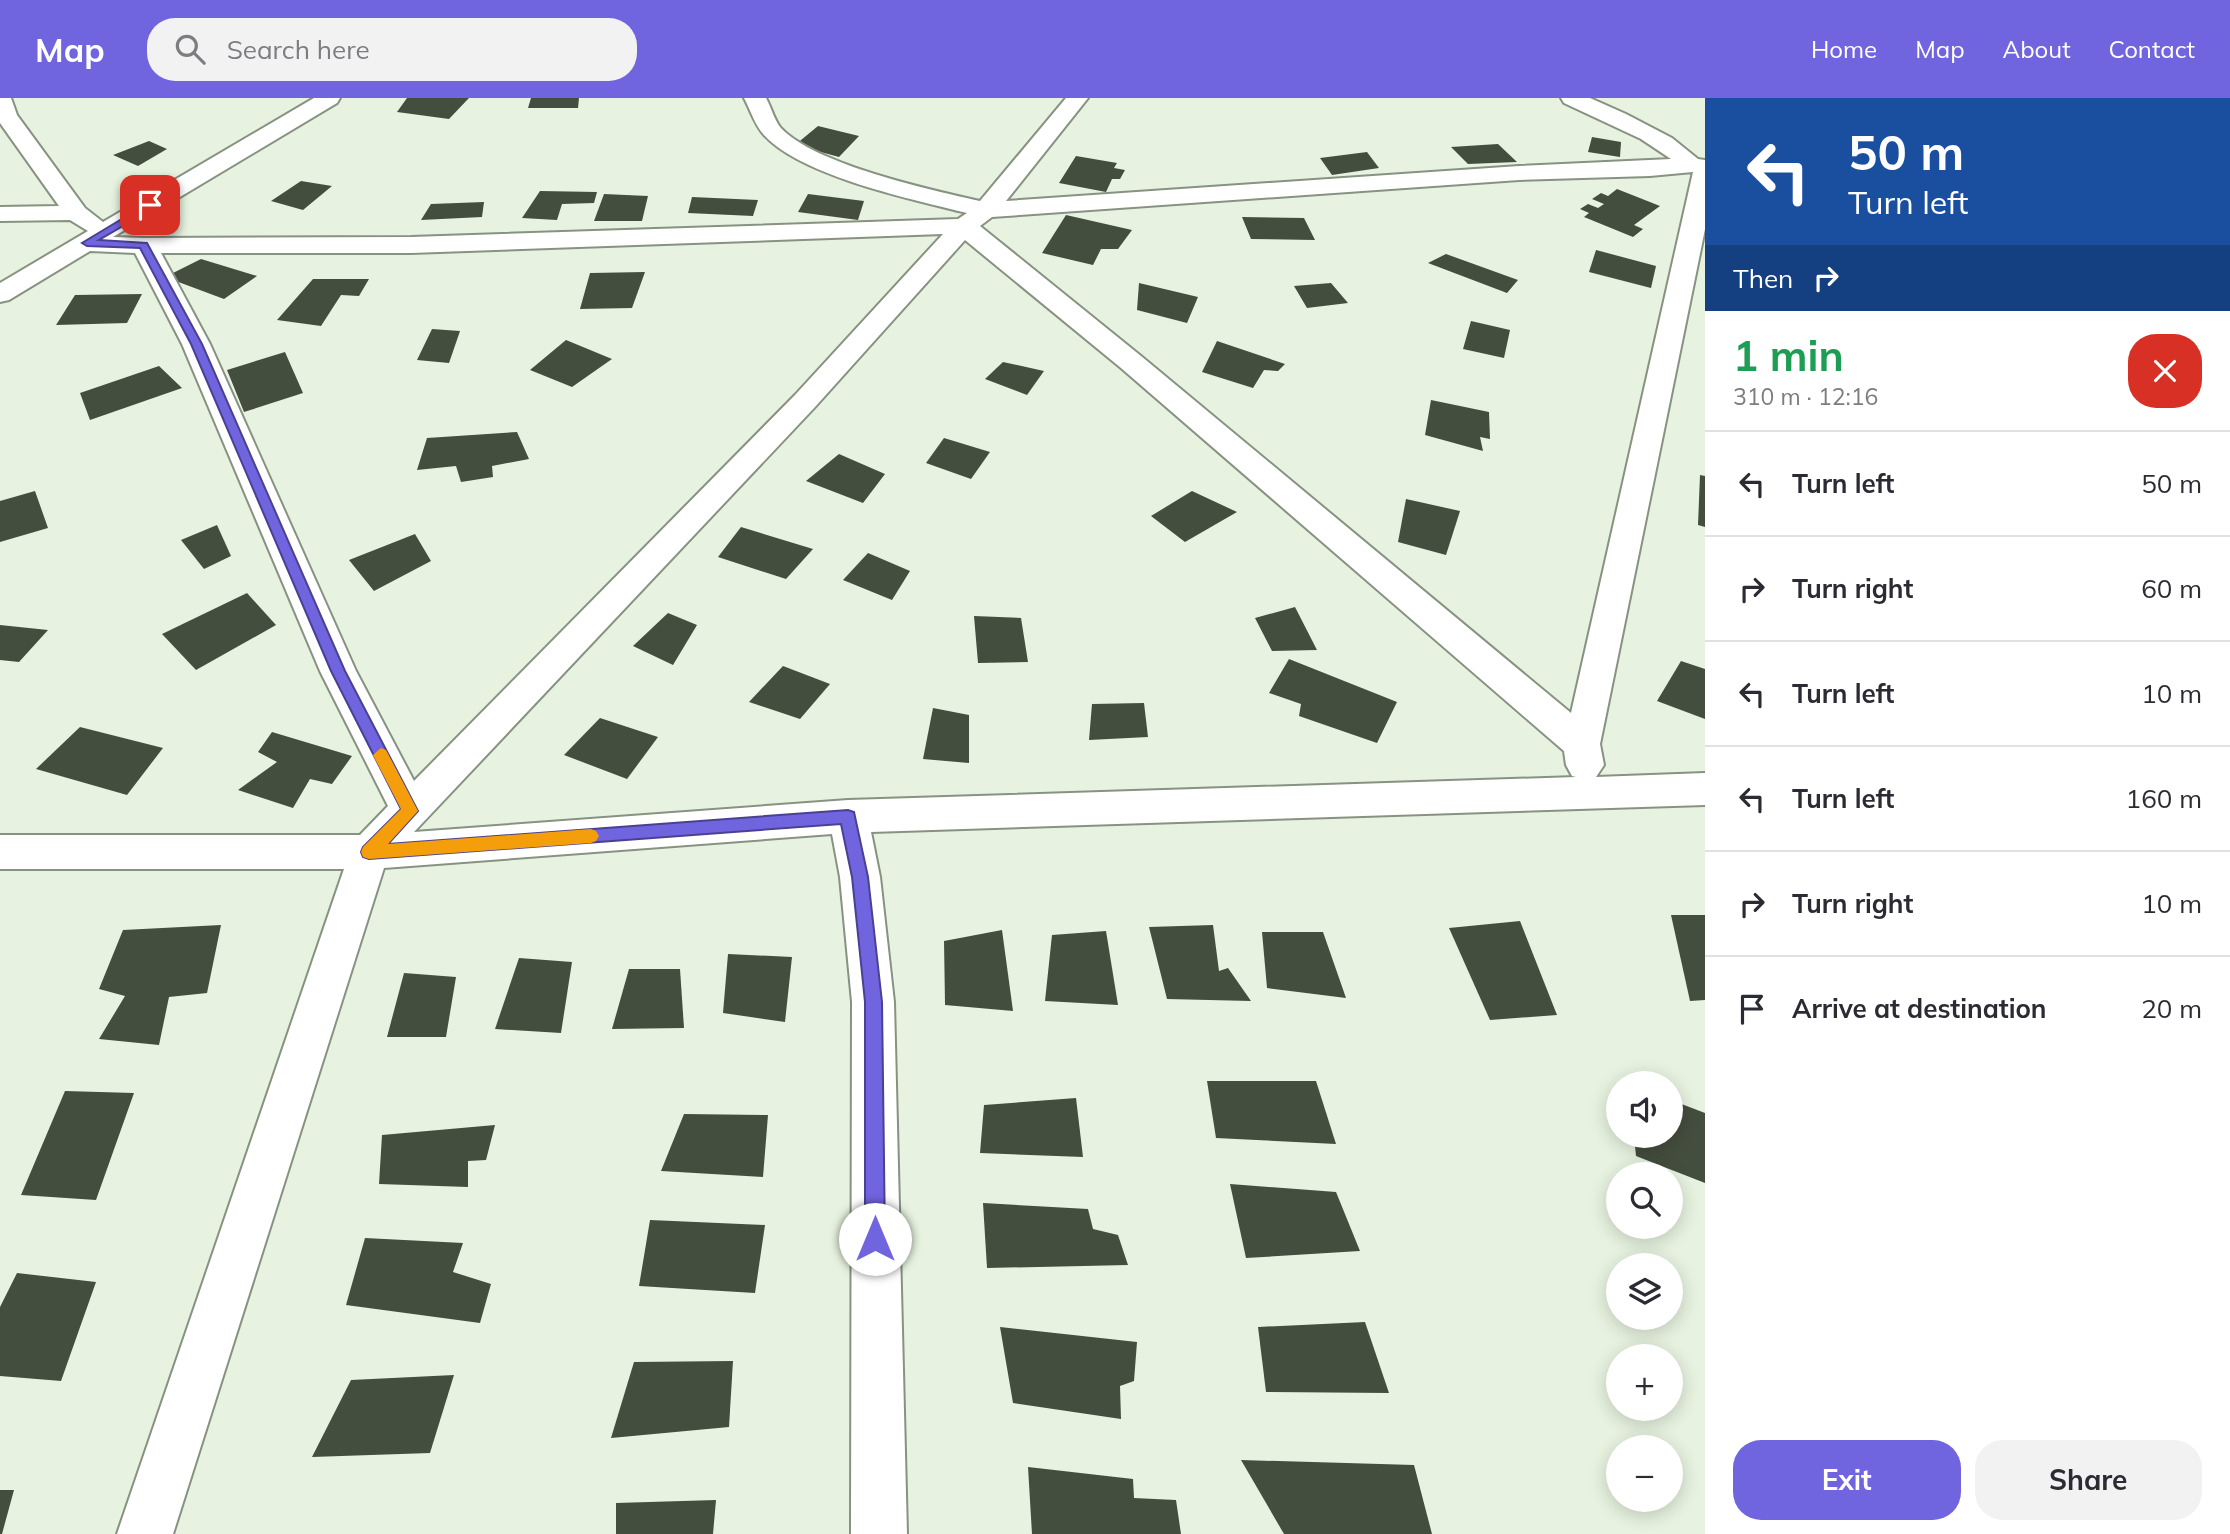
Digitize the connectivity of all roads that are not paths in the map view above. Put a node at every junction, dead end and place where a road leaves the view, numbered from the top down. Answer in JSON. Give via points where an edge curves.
{"nodes":[{"id":1,"x":329,"y":98,"type":"edge"},
{"id":2,"x":755,"y":98,"type":"edge"},
{"id":3,"x":1077,"y":98,"type":"edge"},
{"id":4,"x":1572,"y":98,"type":"edge"},
{"id":5,"x":0,"y":99,"type":"edge"},
{"id":6,"x":1700,"y":167,"type":"edge"},
{"id":7,"x":76,"y":213,"type":"junction"},
{"id":8,"x":0,"y":214,"type":"edge"},
{"id":9,"x":975,"y":218,"type":"junction"},
{"id":10,"x":95,"y":238,"type":"junction"},
{"id":11,"x":144,"y":246,"type":"junction"},
{"id":12,"x":0,"y":294,"type":"edge"},
{"id":13,"x":1582,"y":744,"type":"junction"},
{"id":14,"x":1705,"y":789,"type":"edge"},
{"id":15,"x":1589,"y":791,"type":"junction"},
{"id":16,"x":410,"y":811,"type":"junction"},
{"id":17,"x":848,"y":816,"type":"junction"},
{"id":18,"x":0,"y":852,"type":"edge"},
{"id":19,"x":369,"y":852,"type":"junction"},
{"id":20,"x":145,"y":1534,"type":"edge"},
{"id":21,"x":879,"y":1534,"type":"edge"}],
"edges":[{"from":1,"to":10,"type":"street"},
{"from":2,"to":9,"type":"street","via":[[773,132],[792,145]]},
{"from":3,"to":9,"type":"street"},
{"from":4,"to":6,"type":"street","via":[[1653,136]]},
{"from":5,"to":7,"type":"street","via":[[6,116]]},
{"from":6,"to":9,"type":"street","via":[[1505,174]]},
{"from":6,"to":13,"type":"street"},
{"from":7,"to":8,"type":"street"},
{"from":7,"to":10,"type":"street"},
{"from":9,"to":11,"type":"street","via":[[411,244]]},
{"from":9,"to":13,"type":"street","via":[[1131,362]]},
{"from":9,"to":16,"type":"street"},
{"from":10,"to":11,"type":"street"},
{"from":10,"to":12,"type":"street"},
{"from":11,"to":16,"type":"street","via":[[196,344],[338,671]]},
{"from":13,"to":15,"type":"street"},
{"from":14,"to":15,"type":"street"},
{"from":15,"to":17,"type":"street"},
{"from":16,"to":19,"type":"street"},
{"from":17,"to":19,"type":"street"},
{"from":17,"to":21,"type":"street","via":[[860,877],[873,1002]]},
{"from":18,"to":19,"type":"street"},
{"from":19,"to":20,"type":"street"}]}
